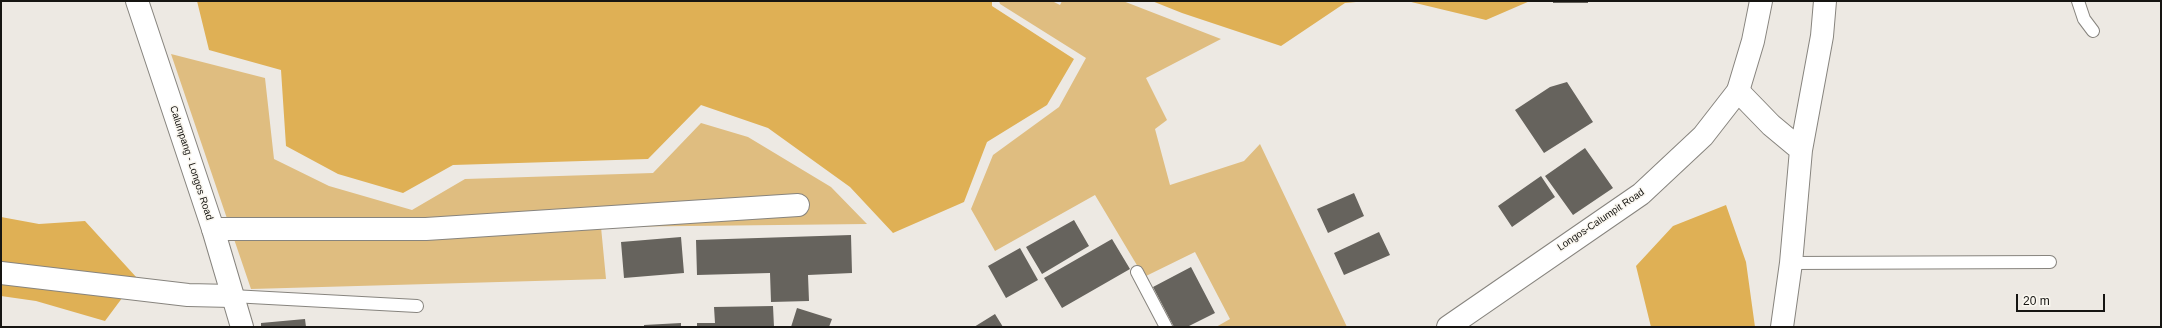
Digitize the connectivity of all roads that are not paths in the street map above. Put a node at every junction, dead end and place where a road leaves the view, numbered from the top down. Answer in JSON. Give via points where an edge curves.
{"nodes":[{"id":1,"x":137,"y":1,"type":"edge"},
{"id":2,"x":1761,"y":1,"type":"edge"},
{"id":3,"x":1826,"y":1,"type":"edge"},
{"id":4,"x":2078,"y":1,"type":"edge"},
{"id":5,"x":2093,"y":31,"type":"dead end"},
{"id":6,"x":1738,"y":91,"type":"junction"},
{"id":7,"x":1801,"y":150,"type":"junction"},
{"id":8,"x":798,"y":205,"type":"dead end"},
{"id":9,"x":213,"y":229,"type":"junction"},
{"id":10,"x":2050,"y":262,"type":"dead end"},
{"id":11,"x":1791,"y":263,"type":"junction"},
{"id":12,"x":1137,"y":272,"type":"dead end"},
{"id":13,"x":1,"y":273,"type":"edge"},
{"id":14,"x":232,"y":296,"type":"junction"},
{"id":15,"x":417,"y":306,"type":"dead end"},
{"id":16,"x":242,"y":327,"type":"edge"},
{"id":17,"x":1166,"y":327,"type":"edge"},
{"id":18,"x":1448,"y":327,"type":"edge"},
{"id":19,"x":1782,"y":327,"type":"edge"}],
"edges":[{"from":1,"to":9,"type":"street","name":"Calumpang - Longos Road"},
{"from":2,"to":6,"type":"street","name":"Longos-Calumpit Road","via":[[1753,41]]},
{"from":3,"to":7,"type":"street"},
{"from":4,"to":5,"type":"lane","via":[[2084,19]]},
{"from":6,"to":7,"type":"street","via":[[1771,125]]},
{"from":6,"to":18,"type":"street","name":"Longos-Calumpit Road","via":[[1703,136],[1641,194]]},
{"from":7,"to":11,"type":"street"},
{"from":8,"to":9,"type":"street","via":[[426,229]]},
{"from":9,"to":14,"type":"street","name":"Calumpang - Longos Road"},
{"from":10,"to":11,"type":"lane"},
{"from":11,"to":19,"type":"street"},
{"from":12,"to":17,"type":"lane"},
{"from":13,"to":14,"type":"street","via":[[188,295]]},
{"from":14,"to":15,"type":"lane"},
{"from":14,"to":16,"type":"street","name":"Calumpang - Longos Road"}]}
